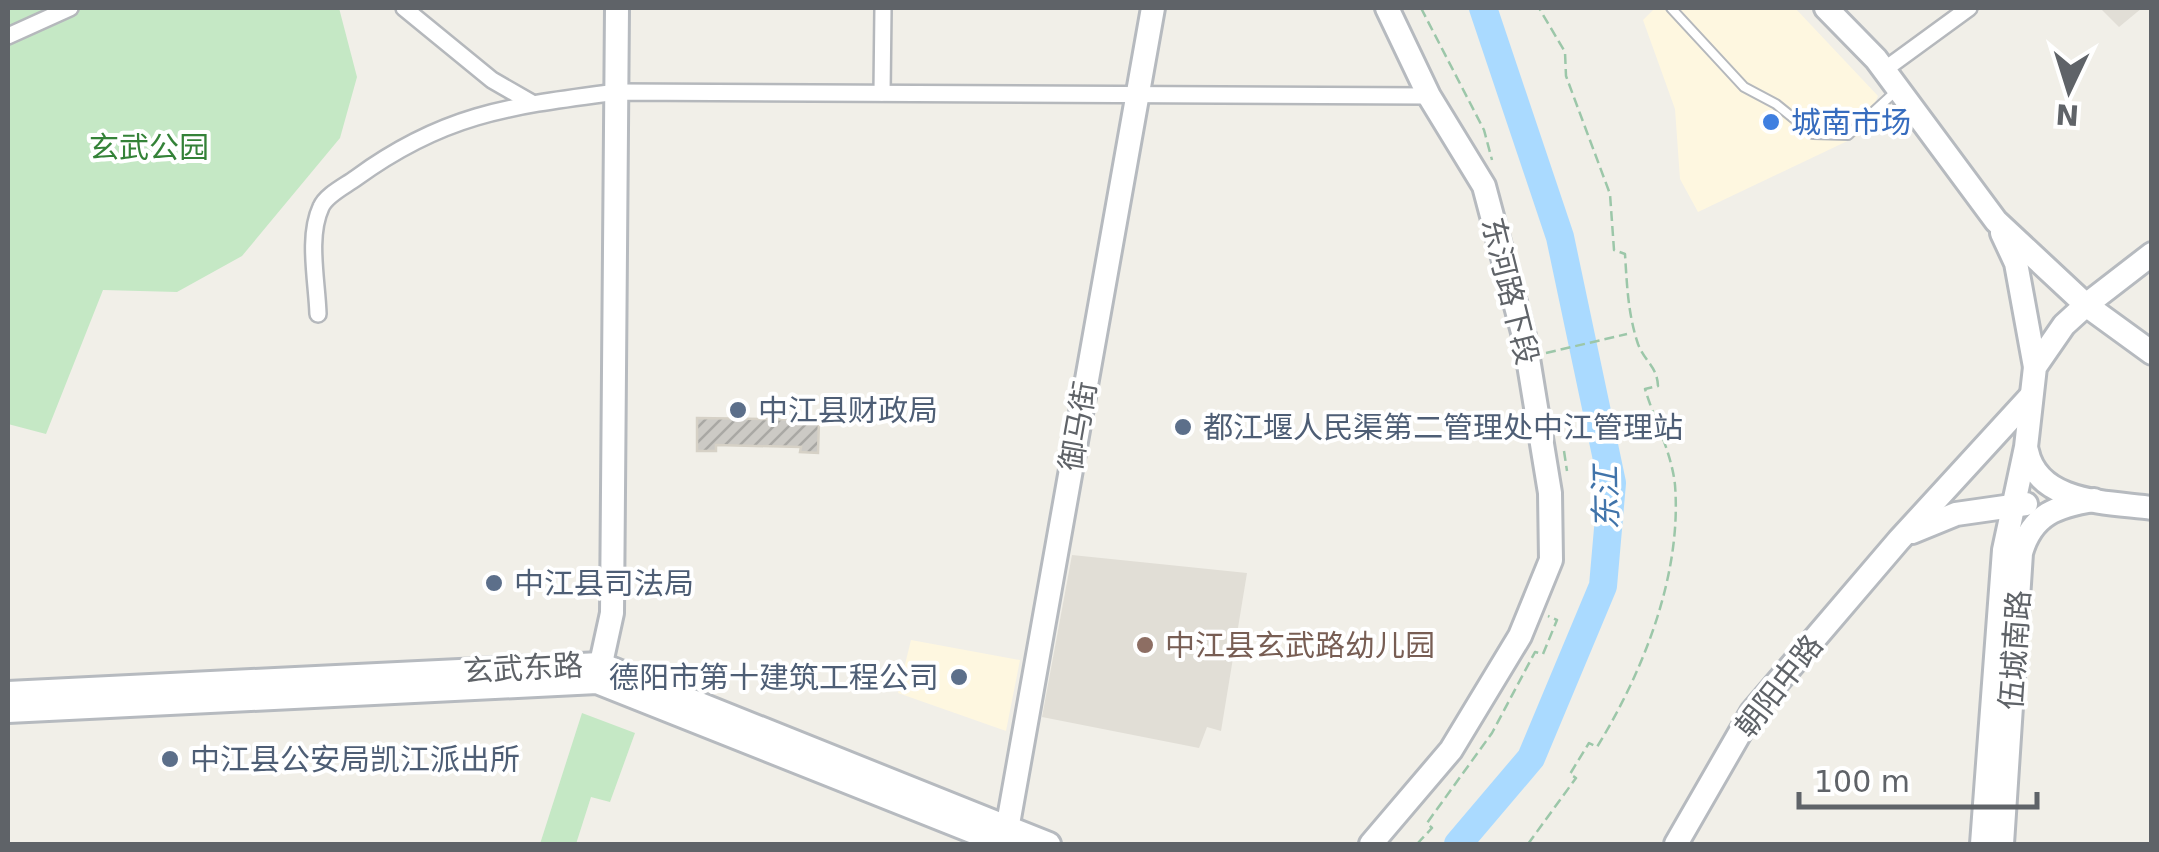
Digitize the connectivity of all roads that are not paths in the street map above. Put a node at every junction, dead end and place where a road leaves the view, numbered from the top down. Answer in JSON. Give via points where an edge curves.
{"nodes":[{"id":1,"x":70,"y":8,"type":"edge"},
{"id":2,"x":404,"y":8,"type":"edge"},
{"id":3,"x":617,"y":8,"type":"edge"},
{"id":4,"x":882,"y":8,"type":"edge"},
{"id":5,"x":1153,"y":8,"type":"edge"},
{"id":6,"x":1387,"y":8,"type":"edge"},
{"id":7,"x":1671,"y":8,"type":"edge"},
{"id":8,"x":1826,"y":8,"type":"edge"},
{"id":9,"x":1969,"y":8,"type":"edge"},
{"id":10,"x":8,"y":36,"type":"edge"},
{"id":11,"x":1884,"y":70,"type":"junction"},
{"id":12,"x":1898,"y":89,"type":"junction"},
{"id":13,"x":617,"y":92,"type":"junction"},
{"id":14,"x":882,"y":92,"type":"junction"},
{"id":15,"x":1137,"y":94,"type":"junction"},
{"id":16,"x":1429,"y":96,"type":"junction"},
{"id":17,"x":532,"y":103,"type":"junction"},
{"id":18,"x":1996,"y":221,"type":"junction"},
{"id":19,"x":2152,"y":254,"type":"edge"},
{"id":20,"x":2086,"y":305,"type":"junction"},
{"id":21,"x":318,"y":314,"type":"dead end"},
{"id":22,"x":2152,"y":353,"type":"edge"},
{"id":23,"x":2035,"y":368,"type":"junction"},
{"id":24,"x":2031,"y":396,"type":"junction"},
{"id":25,"x":2026,"y":447,"type":"junction"},
{"id":26,"x":2094,"y":500,"type":"junction"},
{"id":27,"x":2016,"y":505,"type":"junction"},
{"id":28,"x":2152,"y":508,"type":"edge"},
{"id":29,"x":1899,"y":540,"type":"junction"},
{"id":30,"x":598,"y":673,"type":"junction"},
{"id":31,"x":8,"y":694,"type":"edge"},
{"id":32,"x":8,"y":711,"type":"edge"},
{"id":33,"x":1005,"y":839,"type":"edge"},
{"id":34,"x":1049,"y":844,"type":"edge"},
{"id":35,"x":1371,"y":844,"type":"edge"},
{"id":36,"x":1676,"y":844,"type":"edge"},
{"id":37,"x":1982,"y":844,"type":"edge"},
{"id":38,"x":2002,"y":844,"type":"edge"}],
"edges":[{"from":1,"to":10,"type":"street"},
{"from":2,"to":17,"type":"street","via":[[492,80]]},
{"from":3,"to":13,"type":"street"},
{"from":4,"to":14,"type":"street"},
{"from":5,"to":15,"type":"street","name":"御马街"},
{"from":6,"to":16,"type":"street","name":"东河路下段"},
{"from":7,"to":12,"type":"lane","via":[[1744,88],[1813,134],[1848,135]]},
{"from":8,"to":11,"type":"street"},
{"from":9,"to":11,"type":"street"},
{"from":11,"to":12,"type":"street"},
{"from":12,"to":18,"type":"street"},
{"from":13,"to":14,"type":"street"},
{"from":13,"to":17,"type":"street"},
{"from":13,"to":30,"type":"street","via":[[612,613]]},
{"from":14,"to":15,"type":"street"},
{"from":15,"to":16,"type":"street"},
{"from":15,"to":33,"type":"street","name":"御马街"},
{"from":16,"to":35,"type":"street","name":"东河路下段","via":[[1484,186],[1525,340],[1550,493],[1550,560],[1520,636],[1450,750]]},
{"from":17,"to":21,"type":"street","via":[[451,121],[322,202],[315,225]]},
{"from":18,"to":20,"type":"street"},
{"from":18,"to":23,"type":"street","via":[[2016,263]]},
{"from":19,"to":20,"type":"street"},
{"from":20,"to":22,"type":"street"},
{"from":20,"to":23,"type":"street"},
{"from":23,"to":24,"type":"street","name":"伍城南路"},
{"from":24,"to":25,"type":"street","name":"伍城南路"},
{"from":24,"to":29,"type":"street","name":"朝阳中路"},
{"from":25,"to":26,"type":"street","via":[[2046,485]]},
{"from":25,"to":27,"type":"street","name":"伍城南路"},
{"from":26,"to":27,"type":"street"},
{"from":26,"to":28,"type":"street"},
{"from":26,"to":38,"type":"street","name":"伍城南路","via":[[2052,509],[2035,522],[2022,552]]},
{"from":27,"to":29,"type":"street","via":[[1956,514]]},
{"from":27,"to":37,"type":"street","name":"伍城南路","via":[[2004,550]]},
{"from":29,"to":36,"type":"street","name":"朝阳中路","via":[[1752,712]]},
{"from":30,"to":31,"type":"street","name":"玄武东路"},
{"from":30,"to":32,"type":"street","name":"玄武东路"},
{"from":30,"to":33,"type":"street","name":"玄武东路"},
{"from":33,"to":34,"type":"street","name":"玄武东路"}]}
